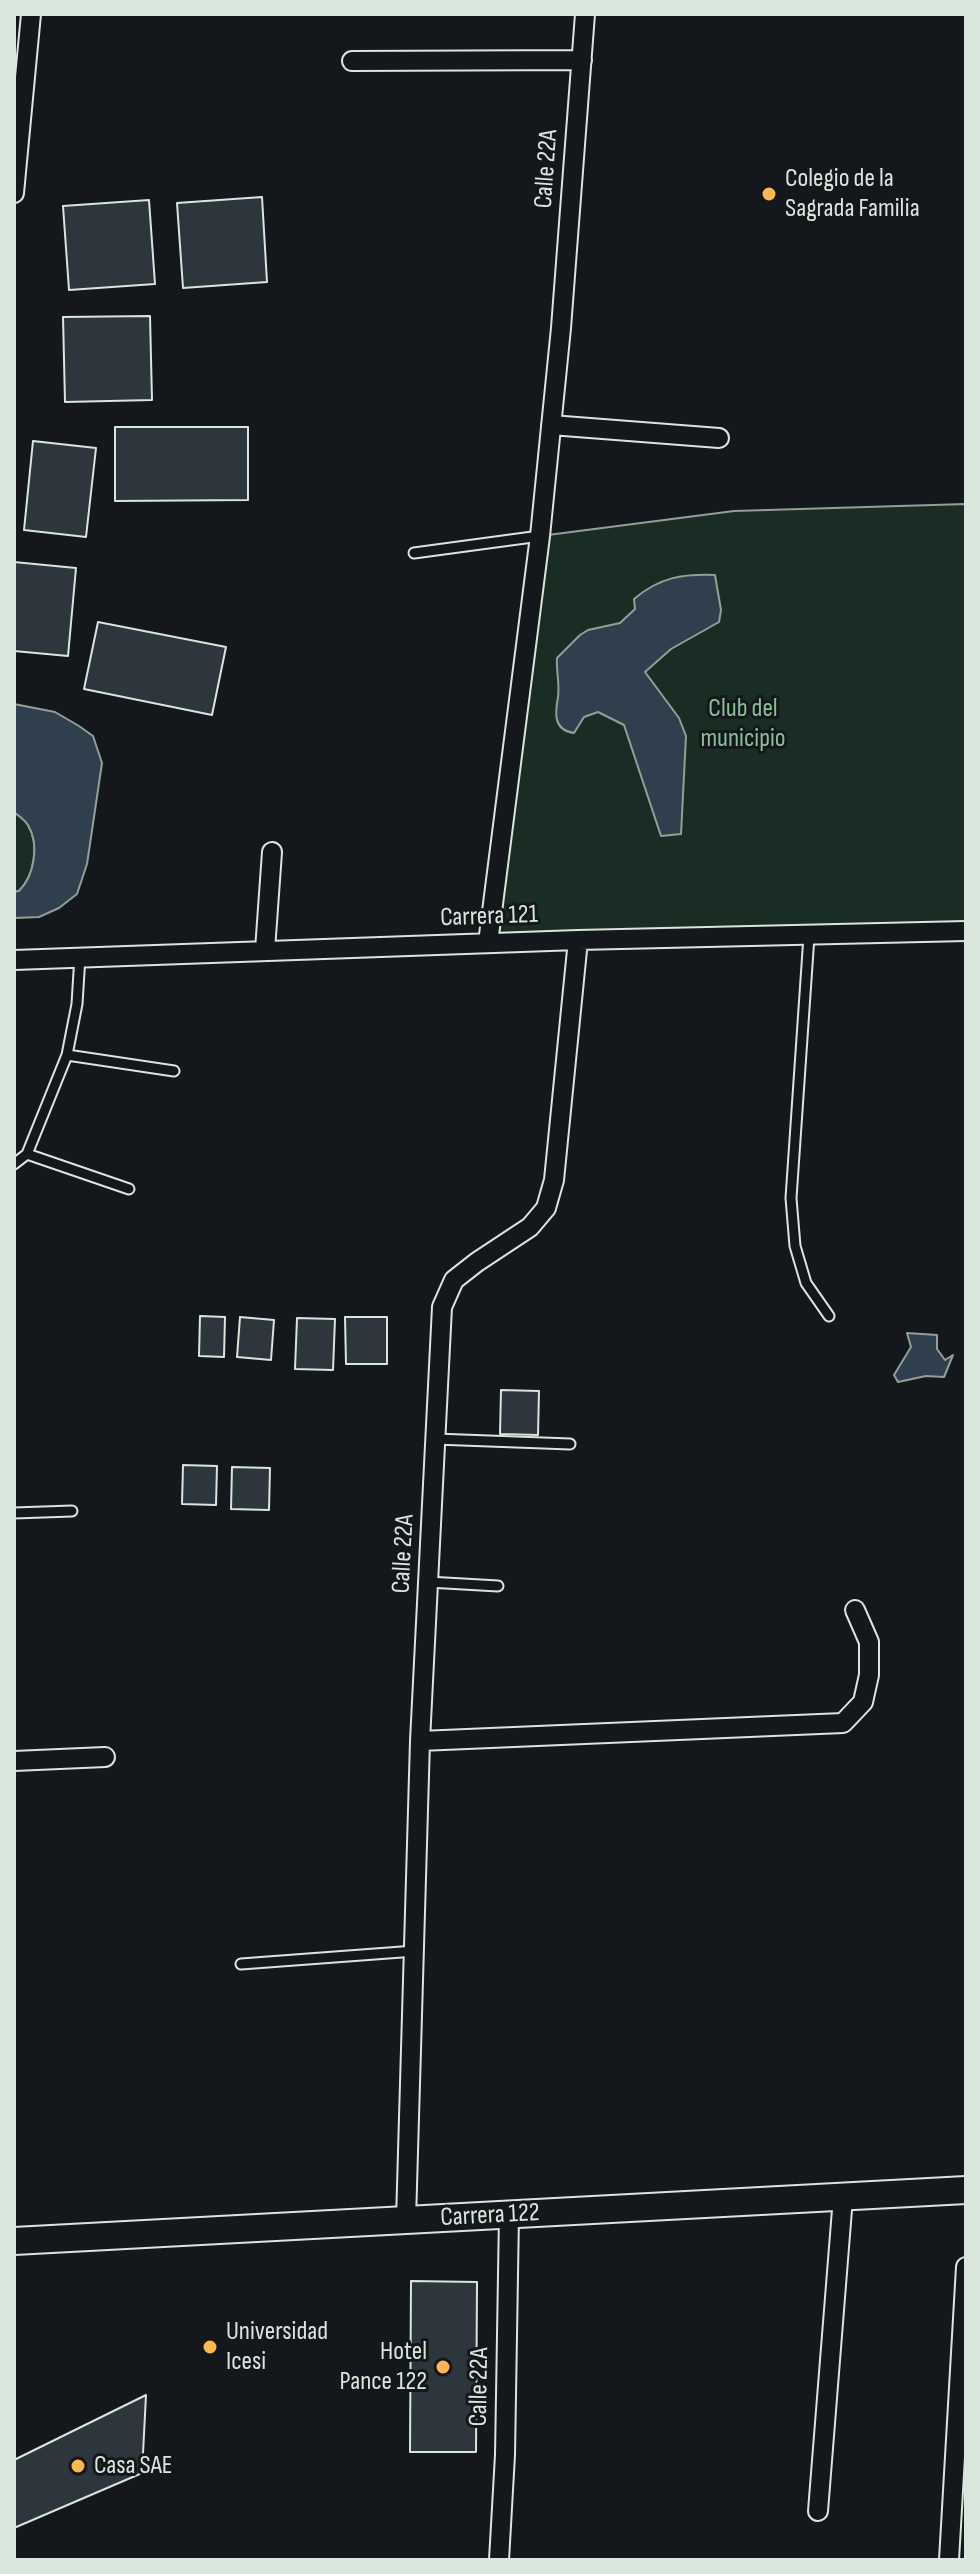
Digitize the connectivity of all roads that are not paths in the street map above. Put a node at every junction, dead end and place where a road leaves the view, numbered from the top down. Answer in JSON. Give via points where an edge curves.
{"nodes":[{"id":1,"x":31,"y":14,"type":"edge"},
{"id":2,"x":585,"y":14,"type":"edge"},
{"id":3,"x":582,"y":60,"type":"junction"},
{"id":4,"x":352,"y":61,"type":"dead end"},
{"id":5,"x":14,"y":193,"type":"edge"},
{"id":6,"x":551,"y":425,"type":"junction"},
{"id":7,"x":719,"y":438,"type":"dead end"},
{"id":8,"x":540,"y":536,"type":"junction"},
{"id":9,"x":414,"y":553,"type":"dead end"},
{"id":10,"x":272,"y":852,"type":"dead end"},
{"id":11,"x":966,"y":931,"type":"edge"},
{"id":12,"x":809,"y":936,"type":"junction"},
{"id":13,"x":578,"y":940,"type":"junction"},
{"id":14,"x":488,"y":943,"type":"junction"},
{"id":15,"x":265,"y":950,"type":"junction"},
{"id":16,"x":80,"y":956,"type":"junction"},
{"id":17,"x":14,"y":960,"type":"edge"},
{"id":18,"x":67,"y":1055,"type":"junction"},
{"id":19,"x":174,"y":1071,"type":"dead end"},
{"id":20,"x":27,"y":1154,"type":"junction"},
{"id":21,"x":14,"y":1164,"type":"edge"},
{"id":22,"x":129,"y":1189,"type":"dead end"},
{"id":23,"x":829,"y":1316,"type":"dead end"},
{"id":24,"x":435,"y":1439,"type":"junction"},
{"id":25,"x":570,"y":1444,"type":"dead end"},
{"id":26,"x":72,"y":1511,"type":"dead end"},
{"id":27,"x":14,"y":1513,"type":"edge"},
{"id":28,"x":428,"y":1582,"type":"junction"},
{"id":29,"x":498,"y":1586,"type":"dead end"},
{"id":30,"x":855,"y":1610,"type":"dead end"},
{"id":31,"x":420,"y":1741,"type":"junction"},
{"id":32,"x":105,"y":1757,"type":"dead end"},
{"id":33,"x":14,"y":1761,"type":"edge"},
{"id":34,"x":415,"y":1951,"type":"junction"},
{"id":35,"x":241,"y":1964,"type":"dead end"},
{"id":36,"x":966,"y":2190,"type":"edge"},
{"id":37,"x":843,"y":2197,"type":"junction"},
{"id":38,"x":509,"y":2215,"type":"junction"},
{"id":39,"x":406,"y":2220,"type":"junction"},
{"id":40,"x":14,"y":2241,"type":"edge"},
{"id":41,"x":966,"y":2267,"type":"edge"},
{"id":42,"x":818,"y":2511,"type":"dead end"},
{"id":43,"x":499,"y":2560,"type":"edge"},
{"id":44,"x":949,"y":2560,"type":"edge"}],
"edges":[{"from":1,"to":5,"type":"street"},
{"from":2,"to":3,"type":"street","name":"Calle 22A"},
{"from":3,"to":4,"type":"street"},
{"from":3,"to":6,"type":"street","name":"Calle 22A"},
{"from":6,"to":7,"type":"street"},
{"from":6,"to":8,"type":"street","name":"Calle 22A"},
{"from":8,"to":9,"type":"lane"},
{"from":8,"to":14,"type":"street","name":"Calle 22A"},
{"from":10,"to":15,"type":"street"},
{"from":11,"to":12,"type":"street","name":"Carrera 121"},
{"from":12,"to":13,"type":"street","name":"Carrera 121"},
{"from":12,"to":23,"type":"lane","via":[[791,1198],[795,1246],[806,1283]]},
{"from":13,"to":14,"type":"street","name":"Carrera 121"},
{"from":13,"to":24,"type":"street","name":"Calle 22A","via":[[554,1180],[546,1208],[530,1227],[454,1280],[442,1307]]},
{"from":14,"to":15,"type":"street","name":"Carrera 121"},
{"from":15,"to":16,"type":"street","name":"Carrera 121"},
{"from":16,"to":17,"type":"street","name":"Carrera 121"},
{"from":16,"to":18,"type":"lane"},
{"from":18,"to":19,"type":"lane"},
{"from":18,"to":20,"type":"lane"},
{"from":20,"to":21,"type":"lane"},
{"from":20,"to":22,"type":"lane"},
{"from":24,"to":25,"type":"lane"},
{"from":24,"to":28,"type":"street","name":"Calle 22A"},
{"from":26,"to":27,"type":"lane"},
{"from":28,"to":29,"type":"lane"},
{"from":28,"to":31,"type":"street","name":"Calle 22A"},
{"from":30,"to":31,"type":"street","via":[[869,1642],[869,1675],[863,1702],[843,1723]]},
{"from":31,"to":34,"type":"street","name":"Calle 22A"},
{"from":32,"to":33,"type":"street"},
{"from":34,"to":35,"type":"lane"},
{"from":34,"to":39,"type":"street","name":"Calle 22A"},
{"from":36,"to":37,"type":"street","name":"Carrera 122"},
{"from":37,"to":38,"type":"street","name":"Carrera 122"},
{"from":37,"to":42,"type":"street"},
{"from":38,"to":39,"type":"street","name":"Carrera 122"},
{"from":38,"to":43,"type":"street","name":"Calle 22A"},
{"from":39,"to":40,"type":"street","name":"Carrera 122"},
{"from":41,"to":44,"type":"street"}]}
